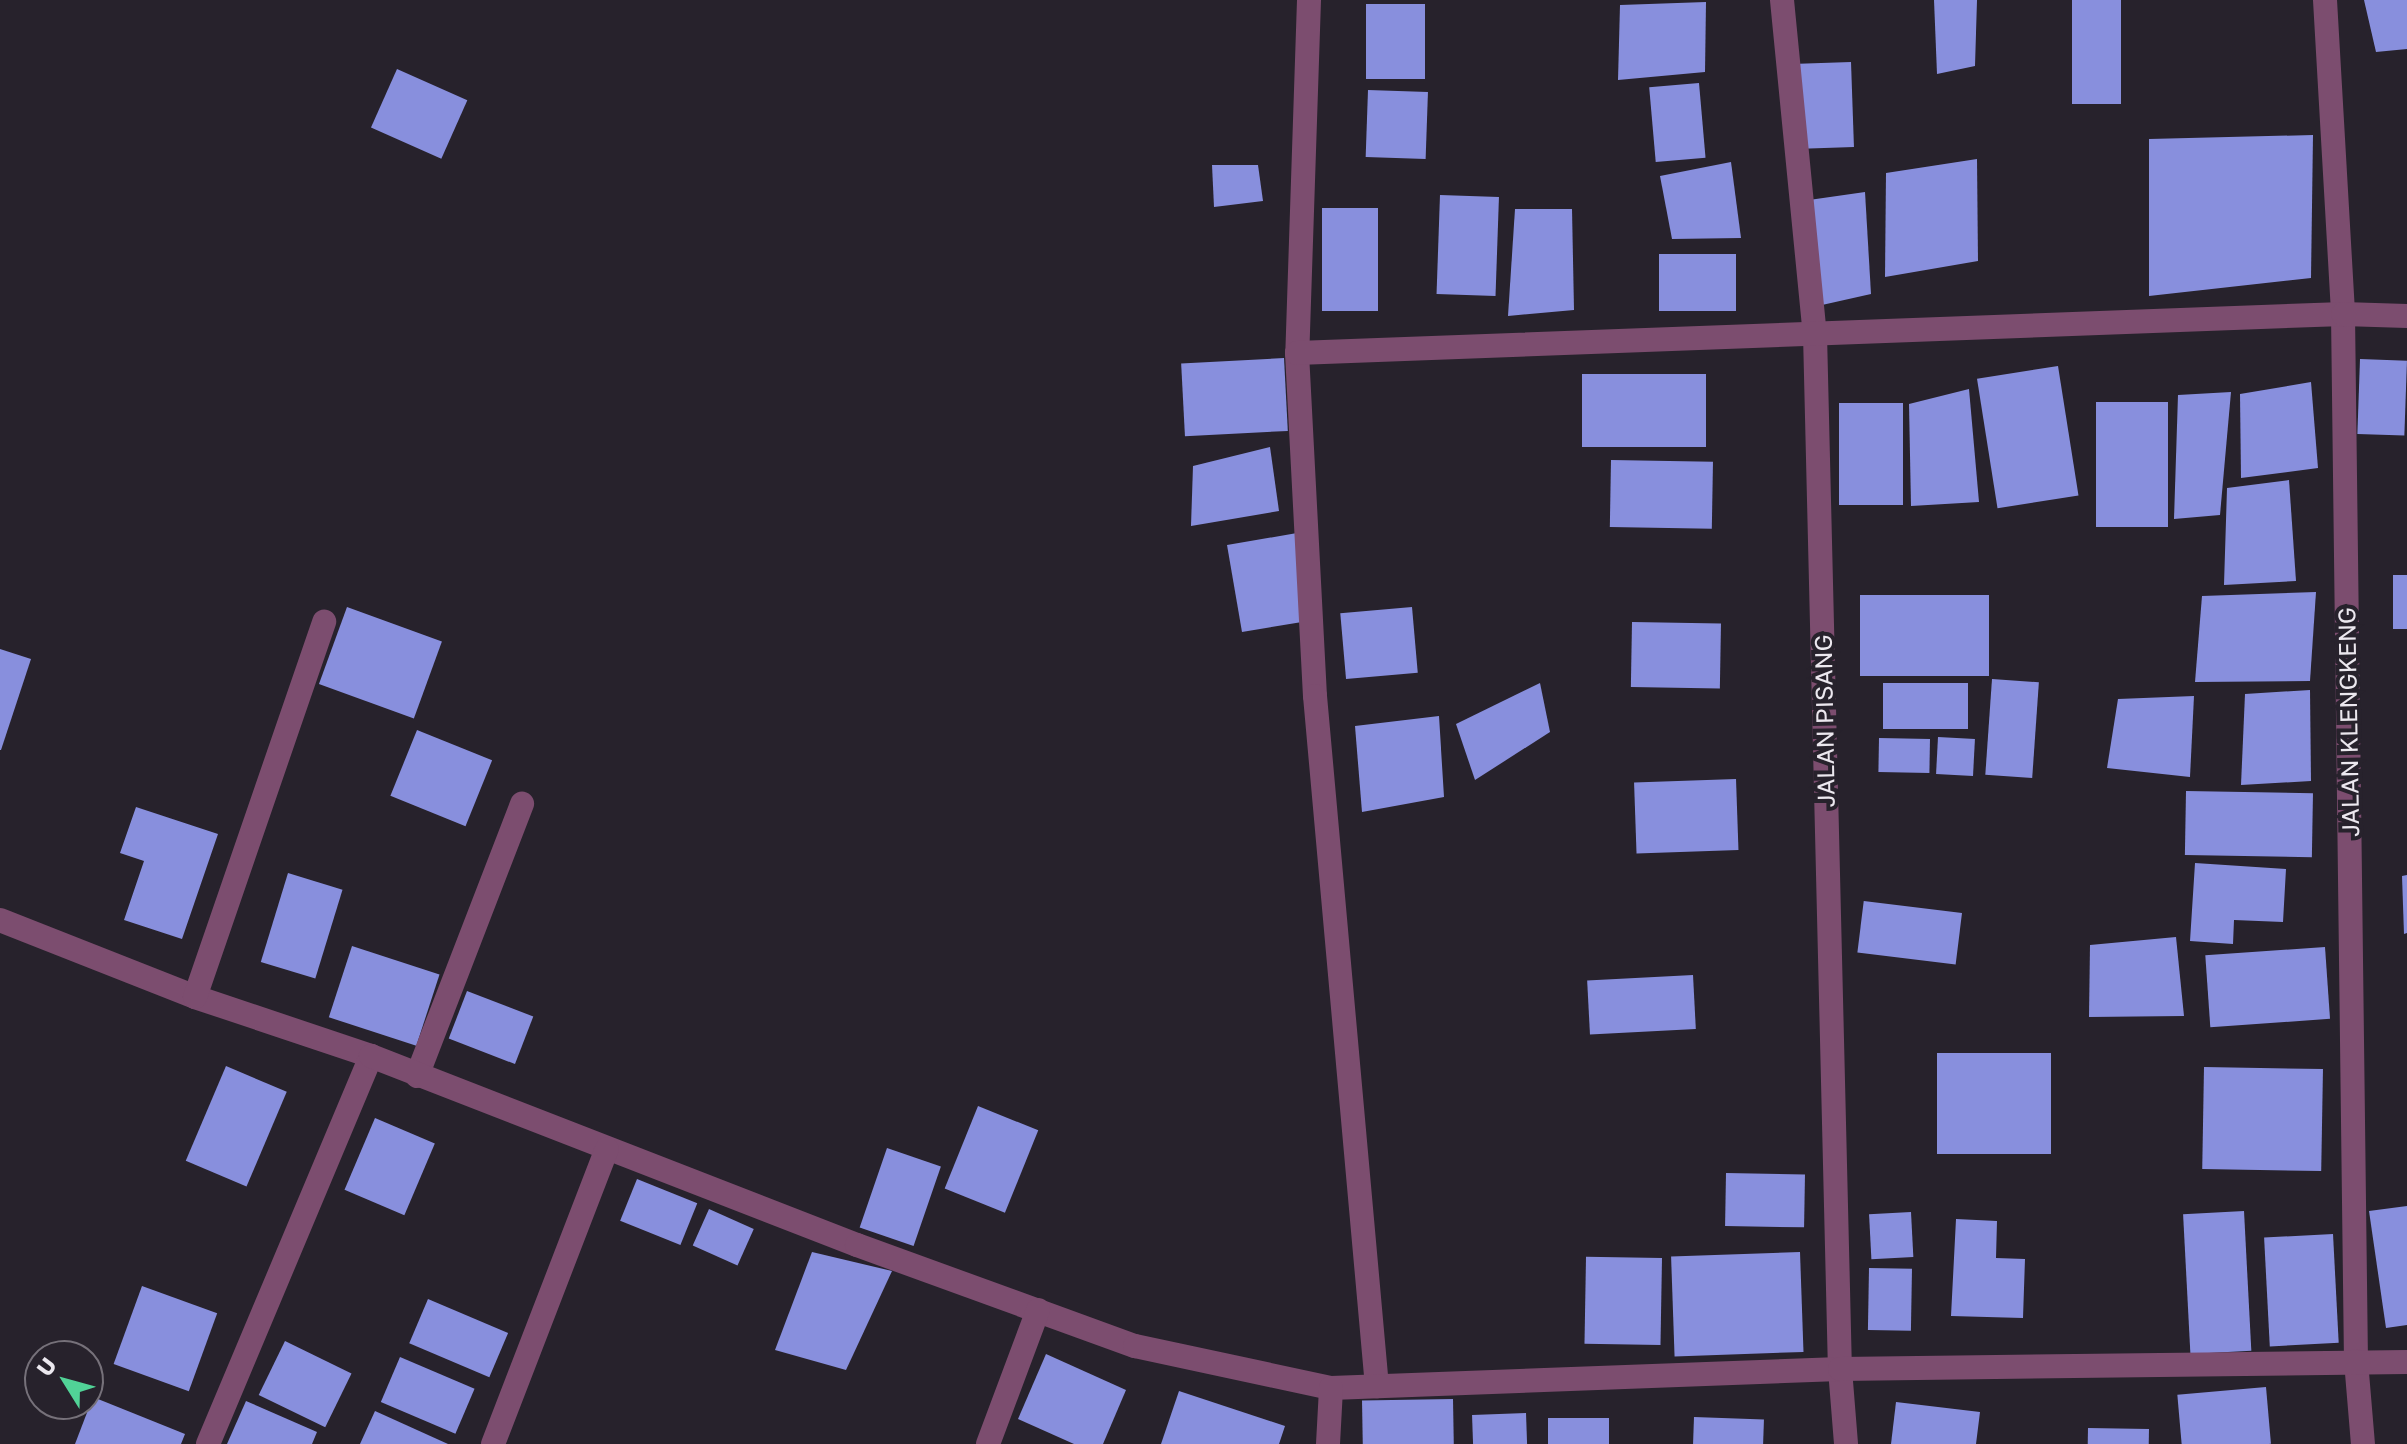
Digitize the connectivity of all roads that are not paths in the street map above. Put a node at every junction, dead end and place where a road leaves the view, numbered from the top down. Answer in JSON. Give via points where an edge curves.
{"nodes":[{"id":1,"x":1309,"y":0,"type":"edge"},
{"id":2,"x":1782,"y":0,"type":"edge"},
{"id":3,"x":2325,"y":0,"type":"edge"},
{"id":4,"x":2343,"y":314,"type":"junction"},
{"id":5,"x":2407,"y":316,"type":"edge"},
{"id":6,"x":1815,"y":334,"type":"junction"},
{"id":7,"x":1297,"y":353,"type":"junction"},
{"id":8,"x":324,"y":622,"type":"dead end"},
{"id":9,"x":522,"y":804,"type":"dead end"},
{"id":10,"x":0,"y":920,"type":"edge"},
{"id":11,"x":195,"y":997,"type":"junction"},
{"id":12,"x":371,"y":1056,"type":"junction"},
{"id":13,"x":417,"y":1076,"type":"junction"},
{"id":14,"x":607,"y":1149,"type":"junction"},
{"id":15,"x":1038,"y":1310,"type":"junction"},
{"id":16,"x":2356,"y":1361,"type":"junction"},
{"id":17,"x":2407,"y":1362,"type":"edge"},
{"id":18,"x":1840,"y":1369,"type":"junction"},
{"id":19,"x":1377,"y":1386,"type":"junction"},
{"id":20,"x":1331,"y":1388,"type":"junction"},
{"id":21,"x":208,"y":1444,"type":"edge"},
{"id":22,"x":493,"y":1444,"type":"edge"},
{"id":23,"x":988,"y":1444,"type":"edge"},
{"id":24,"x":1328,"y":1444,"type":"edge"},
{"id":25,"x":1846,"y":1444,"type":"edge"},
{"id":26,"x":2363,"y":1444,"type":"edge"}],
"edges":[{"from":1,"to":7,"type":"street"},
{"from":2,"to":6,"type":"street","name":"JALAN PISANG"},
{"from":3,"to":4,"type":"street","name":"JALAN KLENGKENG"},
{"from":4,"to":5,"type":"street"},
{"from":4,"to":6,"type":"street"},
{"from":4,"to":16,"type":"street","name":"JALAN KLENGKENG"},
{"from":6,"to":7,"type":"street"},
{"from":6,"to":18,"type":"street","name":"JALAN PISANG"},
{"from":7,"to":19,"type":"street","via":[[1315,696]]},
{"from":8,"to":11,"type":"street"},
{"from":9,"to":13,"type":"street"},
{"from":10,"to":11,"type":"street"},
{"from":11,"to":12,"type":"street"},
{"from":12,"to":13,"type":"street"},
{"from":12,"to":21,"type":"street"},
{"from":13,"to":14,"type":"street"},
{"from":14,"to":15,"type":"street"},
{"from":14,"to":22,"type":"street"},
{"from":15,"to":20,"type":"street","via":[[1135,1346]]},
{"from":15,"to":23,"type":"street"},
{"from":16,"to":17,"type":"street"},
{"from":16,"to":18,"type":"street"},
{"from":16,"to":26,"type":"street","name":"JALAN KLENGKENG"},
{"from":18,"to":19,"type":"street"},
{"from":18,"to":25,"type":"street","name":"JALAN PISANG"},
{"from":19,"to":20,"type":"street"},
{"from":20,"to":24,"type":"street"}]}
